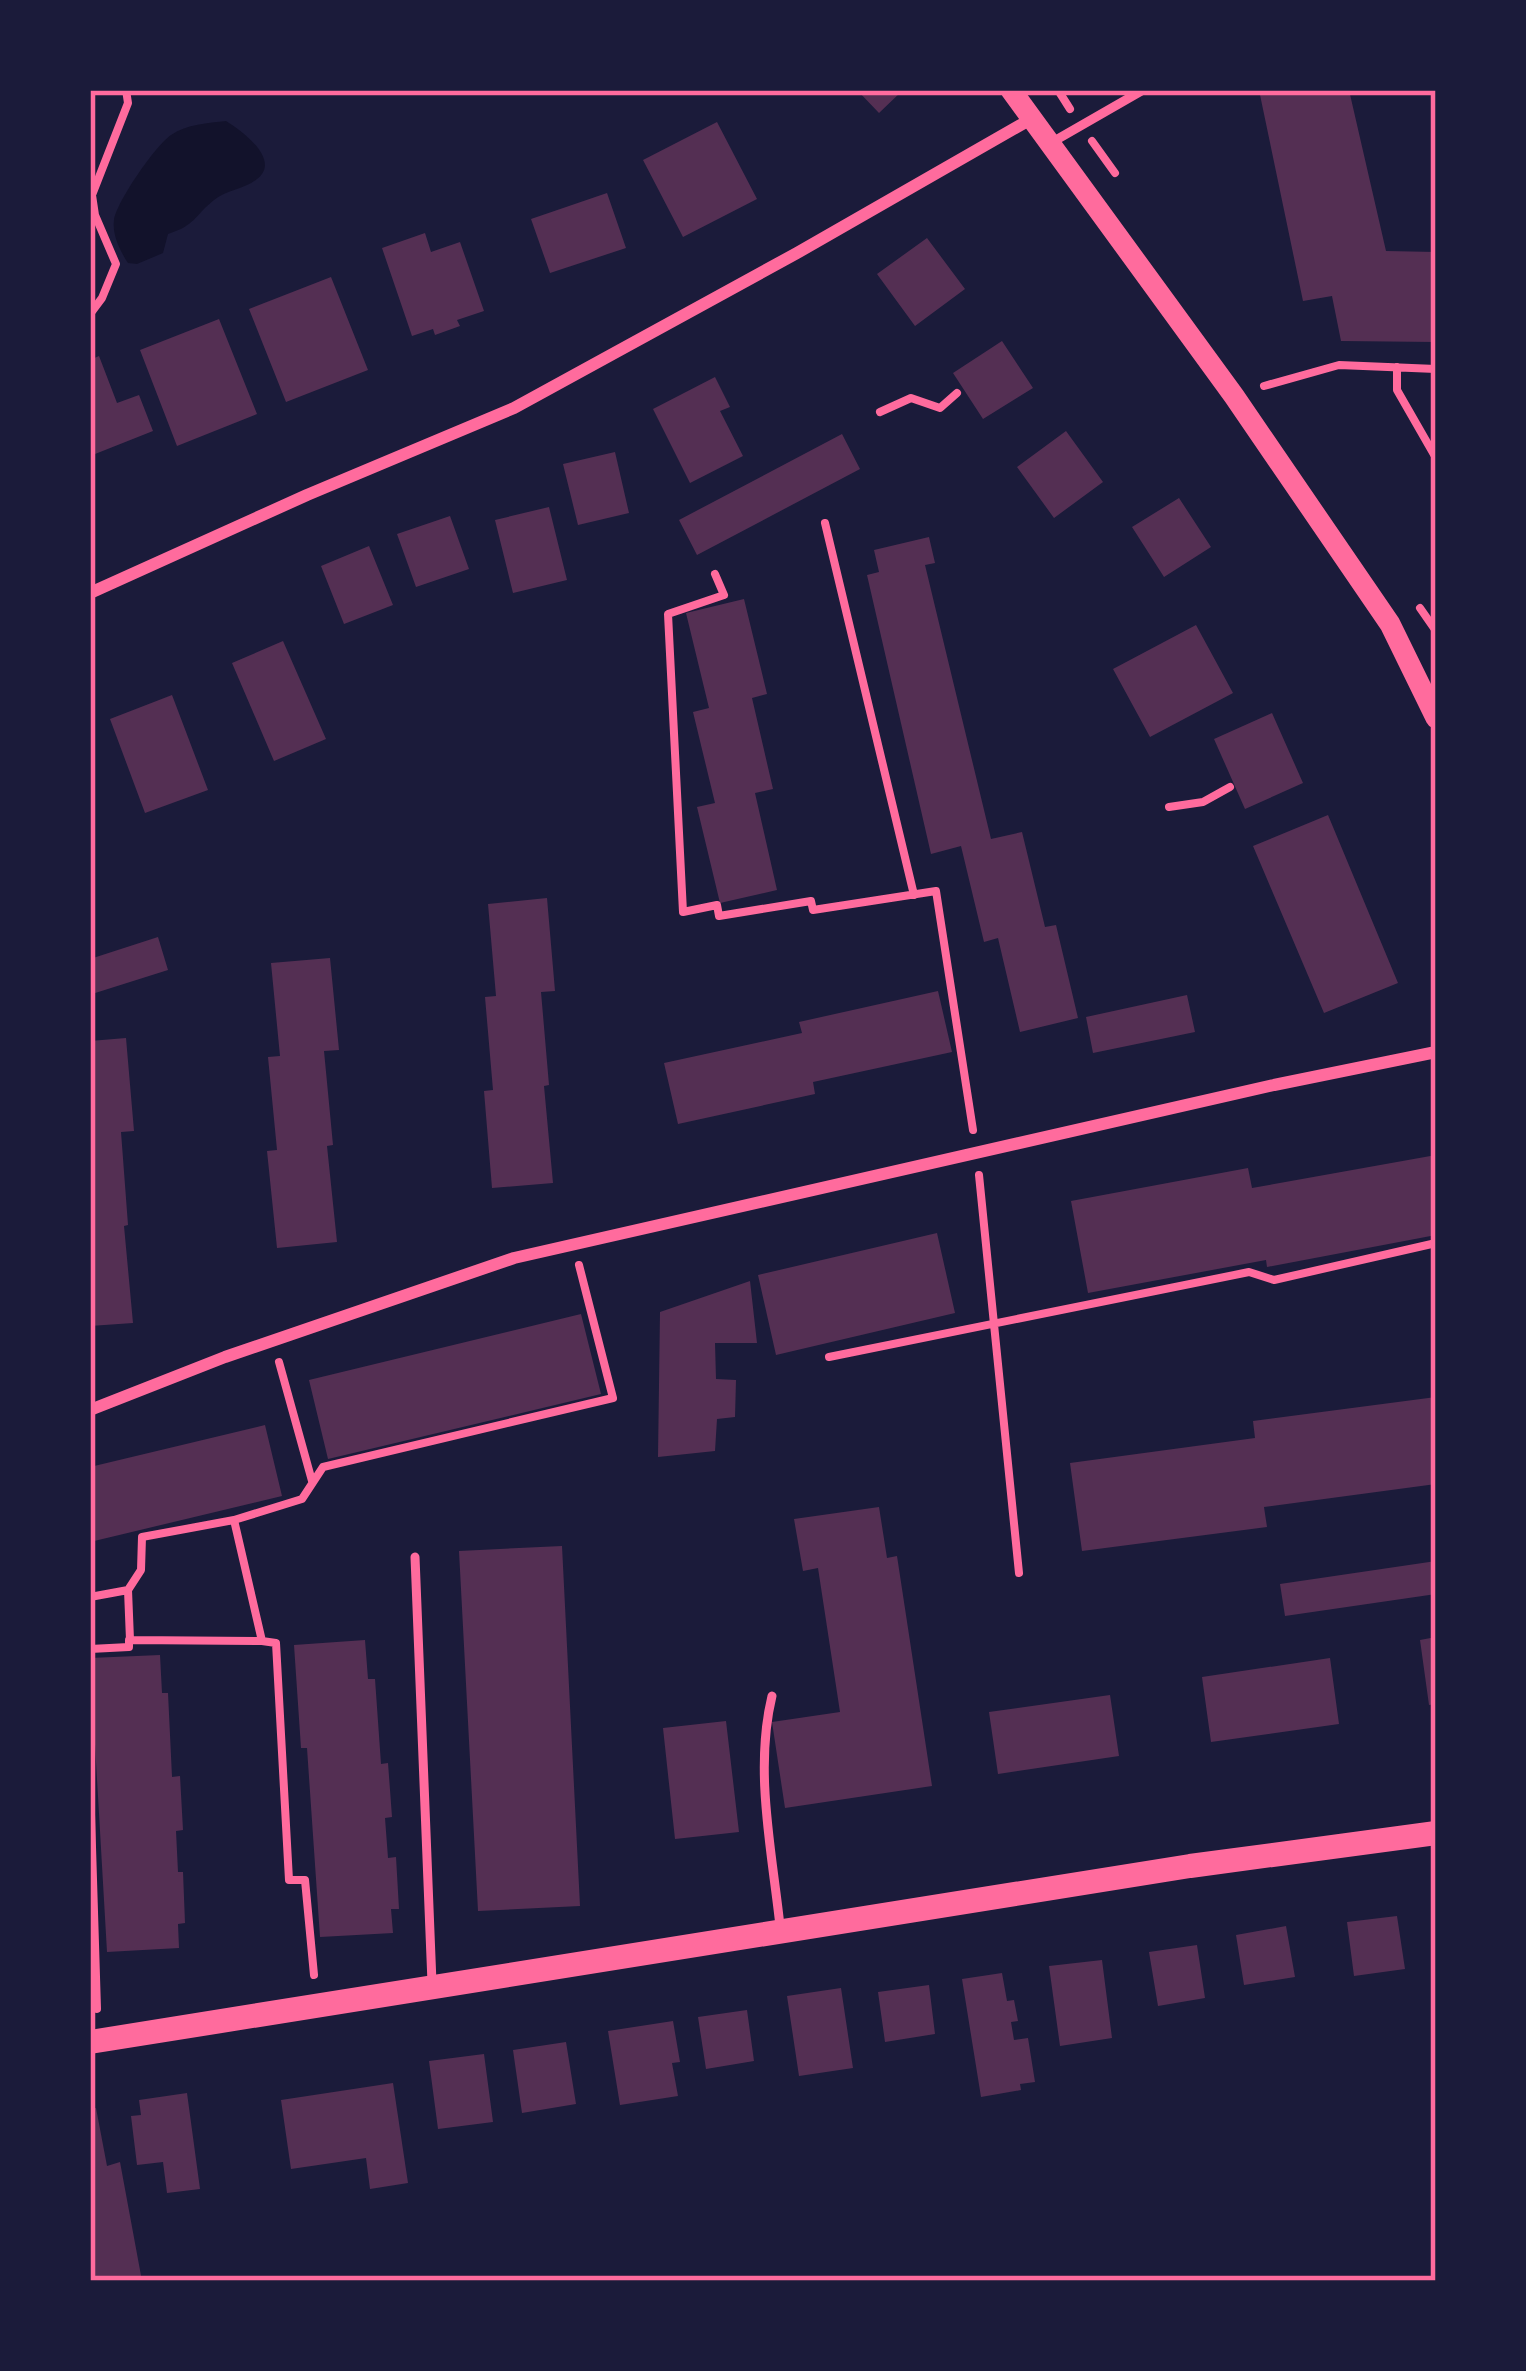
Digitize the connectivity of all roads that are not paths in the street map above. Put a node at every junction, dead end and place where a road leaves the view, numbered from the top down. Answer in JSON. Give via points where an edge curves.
{"nodes":[{"id":1,"x":1011,"y":90,"type":"edge"},
{"id":2,"x":1142,"y":90,"type":"edge"},
{"id":3,"x":1031,"y":119,"type":"junction"},
{"id":4,"x":1049,"y":144,"type":"junction"},
{"id":5,"x":90,"y":593,"type":"edge"},
{"id":6,"x":1436,"y":718,"type":"edge"},
{"id":7,"x":1436,"y":1052,"type":"edge"},
{"id":8,"x":90,"y":1410,"type":"edge"},
{"id":9,"x":415,"y":1557,"type":"dead end"},
{"id":10,"x":772,"y":1696,"type":"dead end"},
{"id":11,"x":1436,"y":1833,"type":"edge"},
{"id":12,"x":781,"y":1931,"type":"junction"},
{"id":13,"x":432,"y":1989,"type":"junction"},
{"id":14,"x":94,"y":2042,"type":"edge"}],
"edges":[{"from":1,"to":3,"type":"street"},
{"from":2,"to":4,"type":"lane"},
{"from":3,"to":4,"type":"street"},
{"from":3,"to":5,"type":"street","via":[[514,408]]},
{"from":4,"to":6,"type":"street","via":[[1390,624]]},
{"from":7,"to":8,"type":"street","via":[[514,1258]]},
{"from":9,"to":13,"type":"lane"},
{"from":10,"to":12,"type":"lane","via":[[764,1770]]},
{"from":11,"to":12,"type":"main road"},
{"from":12,"to":13,"type":"main road"},
{"from":13,"to":14,"type":"main road"}]}
